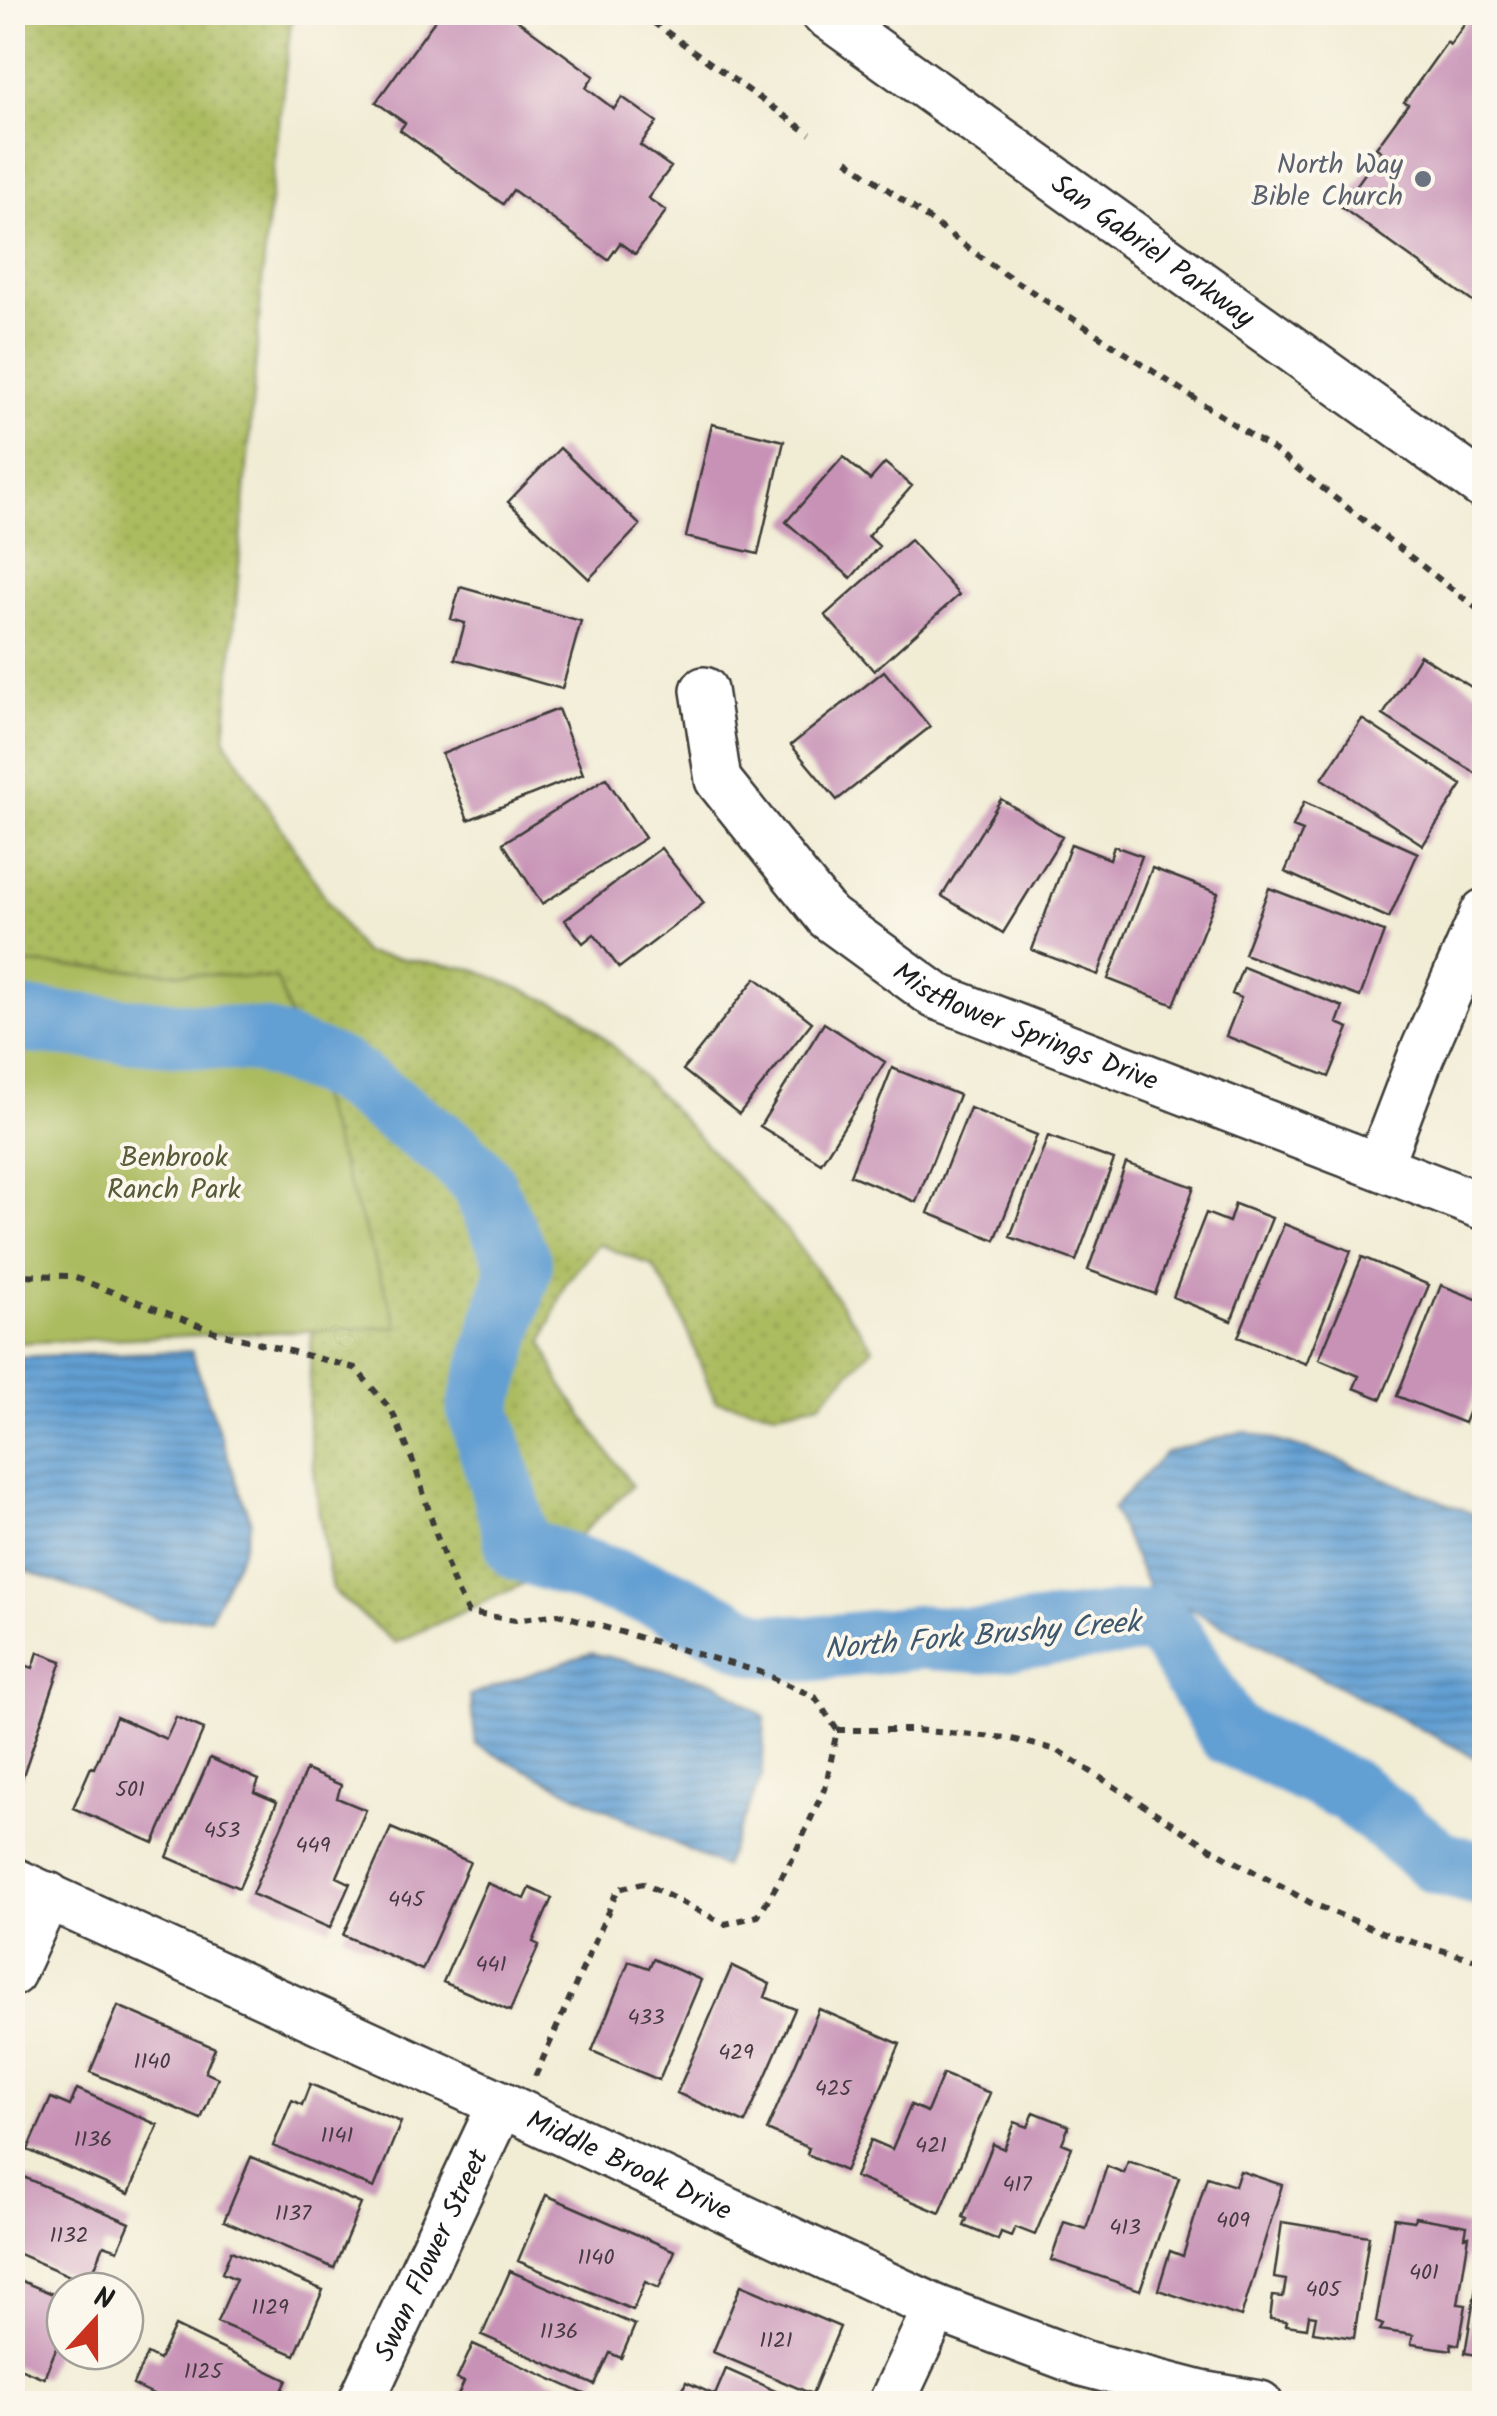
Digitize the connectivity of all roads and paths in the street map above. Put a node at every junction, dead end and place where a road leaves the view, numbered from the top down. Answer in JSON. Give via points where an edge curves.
{"nodes":[{"id":1,"x":822,"y":12,"type":"edge"},
{"id":2,"x":640,"y":13,"type":"edge"},
{"id":3,"x":810,"y":134,"type":"dead end"},
{"id":4,"x":848,"y":160,"type":"dead end"},
{"id":5,"x":1484,"y":488,"type":"edge"},
{"id":6,"x":1484,"y":614,"type":"edge"},
{"id":7,"x":704,"y":690,"type":"dead end"},
{"id":8,"x":1484,"y":912,"type":"edge"},
{"id":9,"x":1379,"y":1166,"type":"junction"},
{"id":10,"x":1484,"y":1208,"type":"edge"},
{"id":11,"x":12,"y":1275,"type":"edge"},
{"id":12,"x":838,"y":1730,"type":"junction"},
{"id":13,"x":30,"y":1888,"type":"edge"},
{"id":14,"x":1484,"y":1962,"type":"edge"},
{"id":15,"x":12,"y":1973,"type":"edge"},
{"id":16,"x":517,"y":2092,"type":"junction"},
{"id":17,"x":936,"y":2308,"type":"junction"},
{"id":18,"x":360,"y":2404,"type":"edge"},
{"id":19,"x":891,"y":2404,"type":"edge"},
{"id":20,"x":1260,"y":2404,"type":"edge"}],
"edges":[{"from":1,"to":5,"type":"street","name":"San Gabriel Parkway"},
{"from":2,"to":3,"type":"path"},
{"from":4,"to":6,"type":"path","via":[[996,268],[1276,452]]},
{"from":7,"to":9,"type":"street","name":"Mistflower Springs Drive","via":[[718,780],[828,918],[936,996]]},
{"from":8,"to":9,"type":"street"},
{"from":9,"to":10,"type":"street","name":"Mistflower Springs Drive"},
{"from":11,"to":12,"type":"path","via":[[71,1276],[216,1332],[355,1368],[392,1412],[468,1612],[516,1620],[558,1614],[760,1672],[815,1697]]},
{"from":12,"to":14,"type":"path","via":[[1008,1738],[1056,1750],[1212,1850],[1311,1903],[1391,1936]]},
{"from":12,"to":16,"type":"path","via":[[826,1785],[758,1916],[725,1924],[643,1884],[618,1889]]},
{"from":13,"to":15,"type":"street"},
{"from":13,"to":16,"type":"street","name":"Middle Brook Drive"},
{"from":16,"to":17,"type":"street","name":"Middle Brook Drive"},
{"from":16,"to":18,"type":"street","name":"Swan Flower Street"},
{"from":17,"to":19,"type":"street"},
{"from":17,"to":20,"type":"street","name":"Middle Brook Drive","via":[[1082,2363]]}]}
